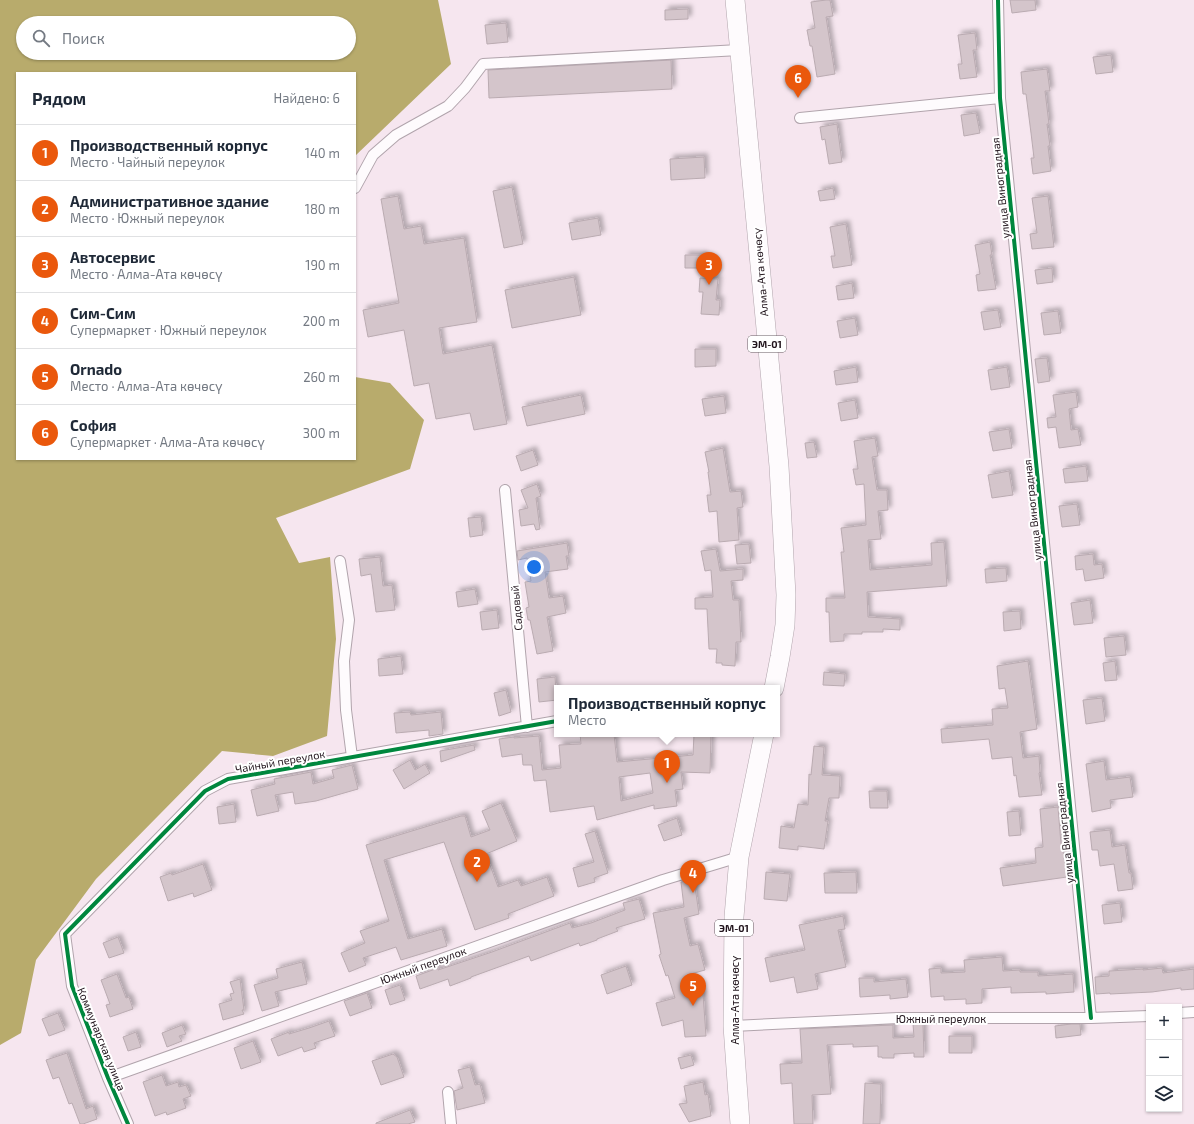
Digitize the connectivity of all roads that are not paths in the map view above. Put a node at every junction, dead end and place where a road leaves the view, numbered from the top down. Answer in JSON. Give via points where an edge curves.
{"nodes":[{"id":1,"x":735,"y":0,"type":"edge"},
{"id":2,"x":998,"y":0,"type":"edge"},
{"id":3,"x":739,"y":50,"type":"junction"},
{"id":4,"x":1000,"y":98,"type":"junction"},
{"id":5,"x":800,"y":118,"type":"dead end"},
{"id":6,"x":356,"y":186,"type":"edge"},
{"id":7,"x":505,"y":490,"type":"dead end"},
{"id":8,"x":340,"y":561,"type":"dead end"},
{"id":9,"x":775,"y":685,"type":"edge"},
{"id":10,"x":554,"y":722,"type":"edge"},
{"id":11,"x":527,"y":726,"type":"junction"},
{"id":12,"x":763,"y":737,"type":"edge"},
{"id":13,"x":352,"y":758,"type":"junction"},
{"id":14,"x":739,"y":857,"type":"junction"},
{"id":15,"x":65,"y":934,"type":"joint"},
{"id":16,"x":1194,"y":1012,"type":"edge"},
{"id":17,"x":1182,"y":1013,"type":"edge"},
{"id":18,"x":1146,"y":1016,"type":"edge"},
{"id":19,"x":1091,"y":1018,"type":"junction"},
{"id":20,"x":733,"y":1026,"type":"junction"},
{"id":21,"x":108,"y":1078,"type":"junction"},
{"id":22,"x":448,"y":1092,"type":"dead end"},
{"id":23,"x":128,"y":1124,"type":"edge"},
{"id":24,"x":451,"y":1124,"type":"edge"},
{"id":25,"x":740,"y":1124,"type":"edge"}],
"edges":[{"from":1,"to":3,"type":"highway","name":"Алма-Ата көчөсү","number":"ЭМ-01"},
{"from":2,"to":4,"type":"street","name":"улица Виноградная"},
{"from":3,"to":6,"type":"street","via":[[483,64],[448,106],[396,135],[373,155]]},
{"from":3,"to":9,"type":"highway","name":"Алма-Ата көчөсү","number":"ЭМ-01","via":[[779,466],[786,595]]},
{"from":4,"to":5,"type":"street"},
{"from":4,"to":19,"type":"street","name":"улица Виноградная"},
{"from":7,"to":11,"type":"street","name":"Садовый"},
{"from":8,"to":13,"type":"street","via":[[349,620],[344,661],[346,710]]},
{"from":10,"to":11,"type":"street","name":"Чайный переулок"},
{"from":11,"to":13,"type":"street","name":"Чайный переулок"},
{"from":12,"to":14,"type":"highway","name":"Алма-Ата көчөсү","number":"ЭМ-01"},
{"from":13,"to":15,"type":"street","name":"Чайный переулок","via":[[228,779],[205,791]]},
{"from":14,"to":20,"type":"highway","name":"Алма-Ата көчөсү","number":"ЭМ-01","via":[[734,917]]},
{"from":14,"to":21,"type":"street","name":"Южный переулок","via":[[656,883]]},
{"from":15,"to":21,"type":"street","name":"Коммунарская улица","via":[[72,986]]},
{"from":16,"to":17,"type":"street"},
{"from":18,"to":19,"type":"street","name":"Южный переулок"},
{"from":19,"to":20,"type":"street","name":"Южный переулок","via":[[898,1018]]},
{"from":20,"to":25,"type":"highway","name":"Алма-Ата көчөсү","number":"ЭМ-01"},
{"from":21,"to":23,"type":"street","name":"Коммунарская улица"},
{"from":22,"to":24,"type":"street"}]}
